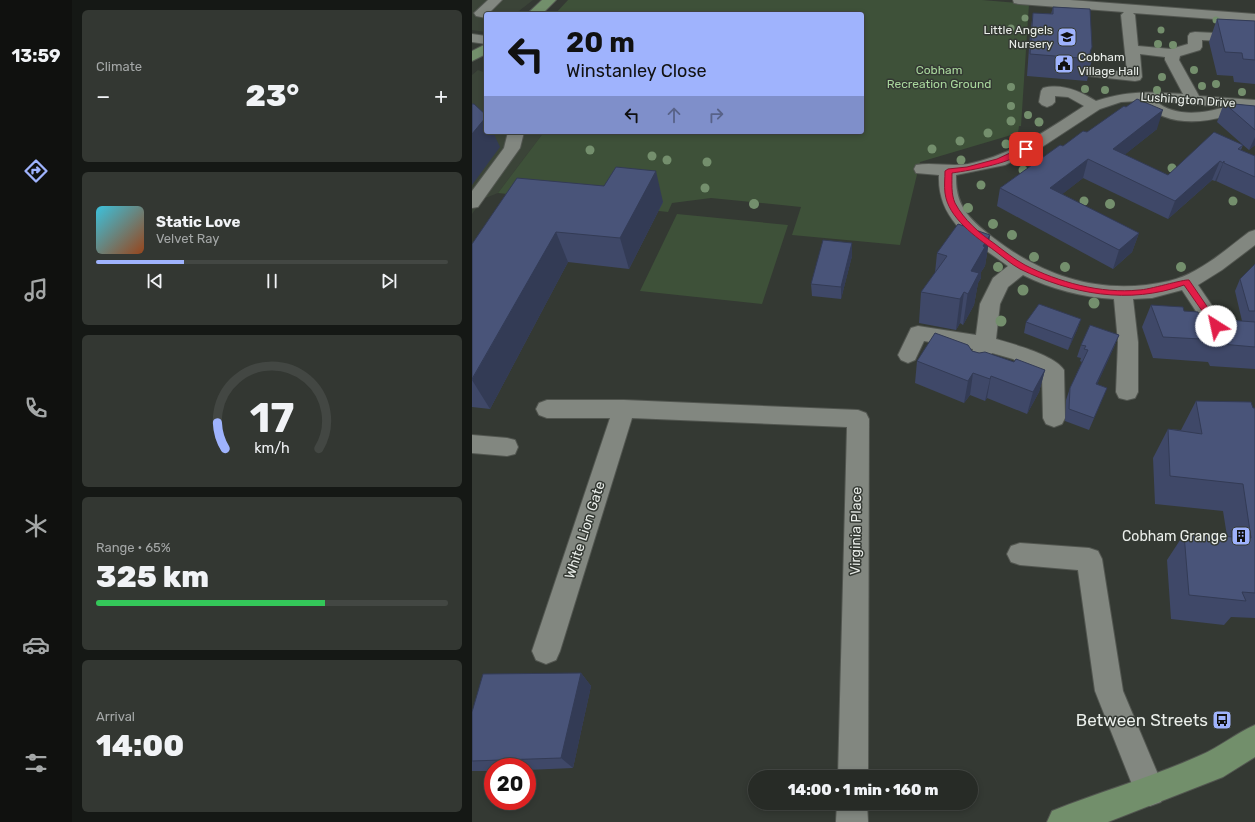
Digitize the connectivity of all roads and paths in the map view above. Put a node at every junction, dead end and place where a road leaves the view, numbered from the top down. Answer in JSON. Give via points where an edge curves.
{"nodes":[{"id":1,"x":496,"y":0,"type":"edge"},
{"id":2,"x":550,"y":0,"type":"edge"},
{"id":3,"x":1019,"y":0,"type":"edge"},
{"id":4,"x":536,"y":12,"type":"edge"},
{"id":5,"x":480,"y":13,"type":"edge"},
{"id":6,"x":1128,"y":15,"type":"dead end"},
{"id":7,"x":1255,"y":18,"type":"edge"},
{"id":8,"x":472,"y":38,"type":"edge"},
{"id":9,"x":1255,"y":39,"type":"edge"},
{"id":10,"x":484,"y":40,"type":"edge"},
{"id":11,"x":484,"y":49,"type":"edge"},
{"id":12,"x":1132,"y":49,"type":"junction"},
{"id":13,"x":1173,"y":54,"type":"junction"},
{"id":14,"x":472,"y":57,"type":"edge"},
{"id":15,"x":1093,"y":73,"type":"dead end"},
{"id":16,"x":1143,"y":96,"type":"junction"},
{"id":17,"x":1193,"y":99,"type":"junction"},
{"id":18,"x":1047,"y":102,"type":"dead end"},
{"id":19,"x":1251,"y":104,"type":"edge"},
{"id":20,"x":1095,"y":106,"type":"junction"},
{"id":21,"x":516,"y":134,"type":"edge"},
{"id":22,"x":922,"y":169,"type":"dead end"},
{"id":23,"x":948,"y":171,"type":"junction"},
{"id":24,"x":472,"y":203,"type":"edge"},
{"id":25,"x":1255,"y":236,"type":"edge"},
{"id":26,"x":1021,"y":266,"type":"junction"},
{"id":27,"x":1186,"y":282,"type":"junction"},
{"id":28,"x":1124,"y":293,"type":"junction"},
{"id":29,"x":1216,"y":326,"type":"edge"},
{"id":30,"x":985,"y":344,"type":"junction"},
{"id":31,"x":908,"y":355,"type":"dead end"},
{"id":32,"x":976,"y":366,"type":"edge"},
{"id":33,"x":1127,"y":392,"type":"dead end"},
{"id":34,"x":624,"y":408,"type":"junction"},
{"id":35,"x":547,"y":409,"type":"dead end"},
{"id":36,"x":1054,"y":418,"type":"dead end"},
{"id":37,"x":472,"y":444,"type":"edge"},
{"id":38,"x":508,"y":447,"type":"dead end"},
{"id":39,"x":1020,"y":554,"type":"dead end"},
{"id":40,"x":546,"y":651,"type":"dead end"},
{"id":41,"x":1255,"y":740,"type":"edge"},
{"id":42,"x":853,"y":770,"type":"edge"},
{"id":43,"x":1150,"y":791,"type":"junction"},
{"id":44,"x":852,"y":810,"type":"edge"},
{"id":45,"x":852,"y":822,"type":"edge"},
{"id":46,"x":1062,"y":822,"type":"edge"}],
"edges":[{"from":1,"to":5,"type":"street"},
{"from":2,"to":4,"type":"main road"},
{"from":3,"to":7,"type":"street"},
{"from":6,"to":12,"type":"street"},
{"from":8,"to":10,"type":"street"},
{"from":9,"to":13,"type":"street","via":[[1195,36],[1195,47]]},
{"from":11,"to":14,"type":"main road"},
{"from":12,"to":13,"type":"street"},
{"from":12,"to":15,"type":"street","via":[[1135,76]]},
{"from":13,"to":17,"type":"street","via":[[1172,60]]},
{"from":16,"to":17,"type":"street","name":"Lushington Drive"},
{"from":16,"to":19,"type":"street","via":[[1156,109],[1187,117],[1209,117]]},
{"from":16,"to":20,"type":"street","name":"Lushington Drive","via":[[1119,98]]},
{"from":17,"to":19,"type":"street","name":"Lushington Drive"},
{"from":18,"to":20,"type":"street","via":[[1048,91],[1072,94]]},
{"from":20,"to":23,"type":"street","name":"Lushington Drive","via":[[1016,154],[984,165]]},
{"from":21,"to":24,"type":"street","via":[[512,148]]},
{"from":22,"to":23,"type":"street","name":"Lushington Drive"},
{"from":23,"to":26,"type":"street","via":[[948,193],[961,218],[981,238]]},
{"from":25,"to":27,"type":"street","via":[[1200,276]]},
{"from":26,"to":28,"type":"street","via":[[1053,280],[1082,288]]},
{"from":26,"to":30,"type":"street","via":[[1000,283],[990,304]]},
{"from":27,"to":28,"type":"street","via":[[1138,293]]},
{"from":27,"to":29,"type":"street"},
{"from":28,"to":33,"type":"street","via":[[1128,342]]},
{"from":30,"to":31,"type":"street","via":[[918,333]]},
{"from":30,"to":32,"type":"street"},
{"from":30,"to":36,"type":"street","via":[[1019,352],[1053,370]]},
{"from":34,"to":35,"type":"street"},
{"from":34,"to":40,"type":"street","name":"White Lion Gate"},
{"from":34,"to":42,"type":"street","name":"Virginia Place","via":[[858,419]]},
{"from":37,"to":38,"type":"street"},
{"from":39,"to":43,"type":"street","via":[[1089,559],[1109,691]]},
{"from":41,"to":43,"type":"main road","via":[[1212,766]]},
{"from":43,"to":46,"type":"main road"},
{"from":44,"to":45,"type":"street"}]}
